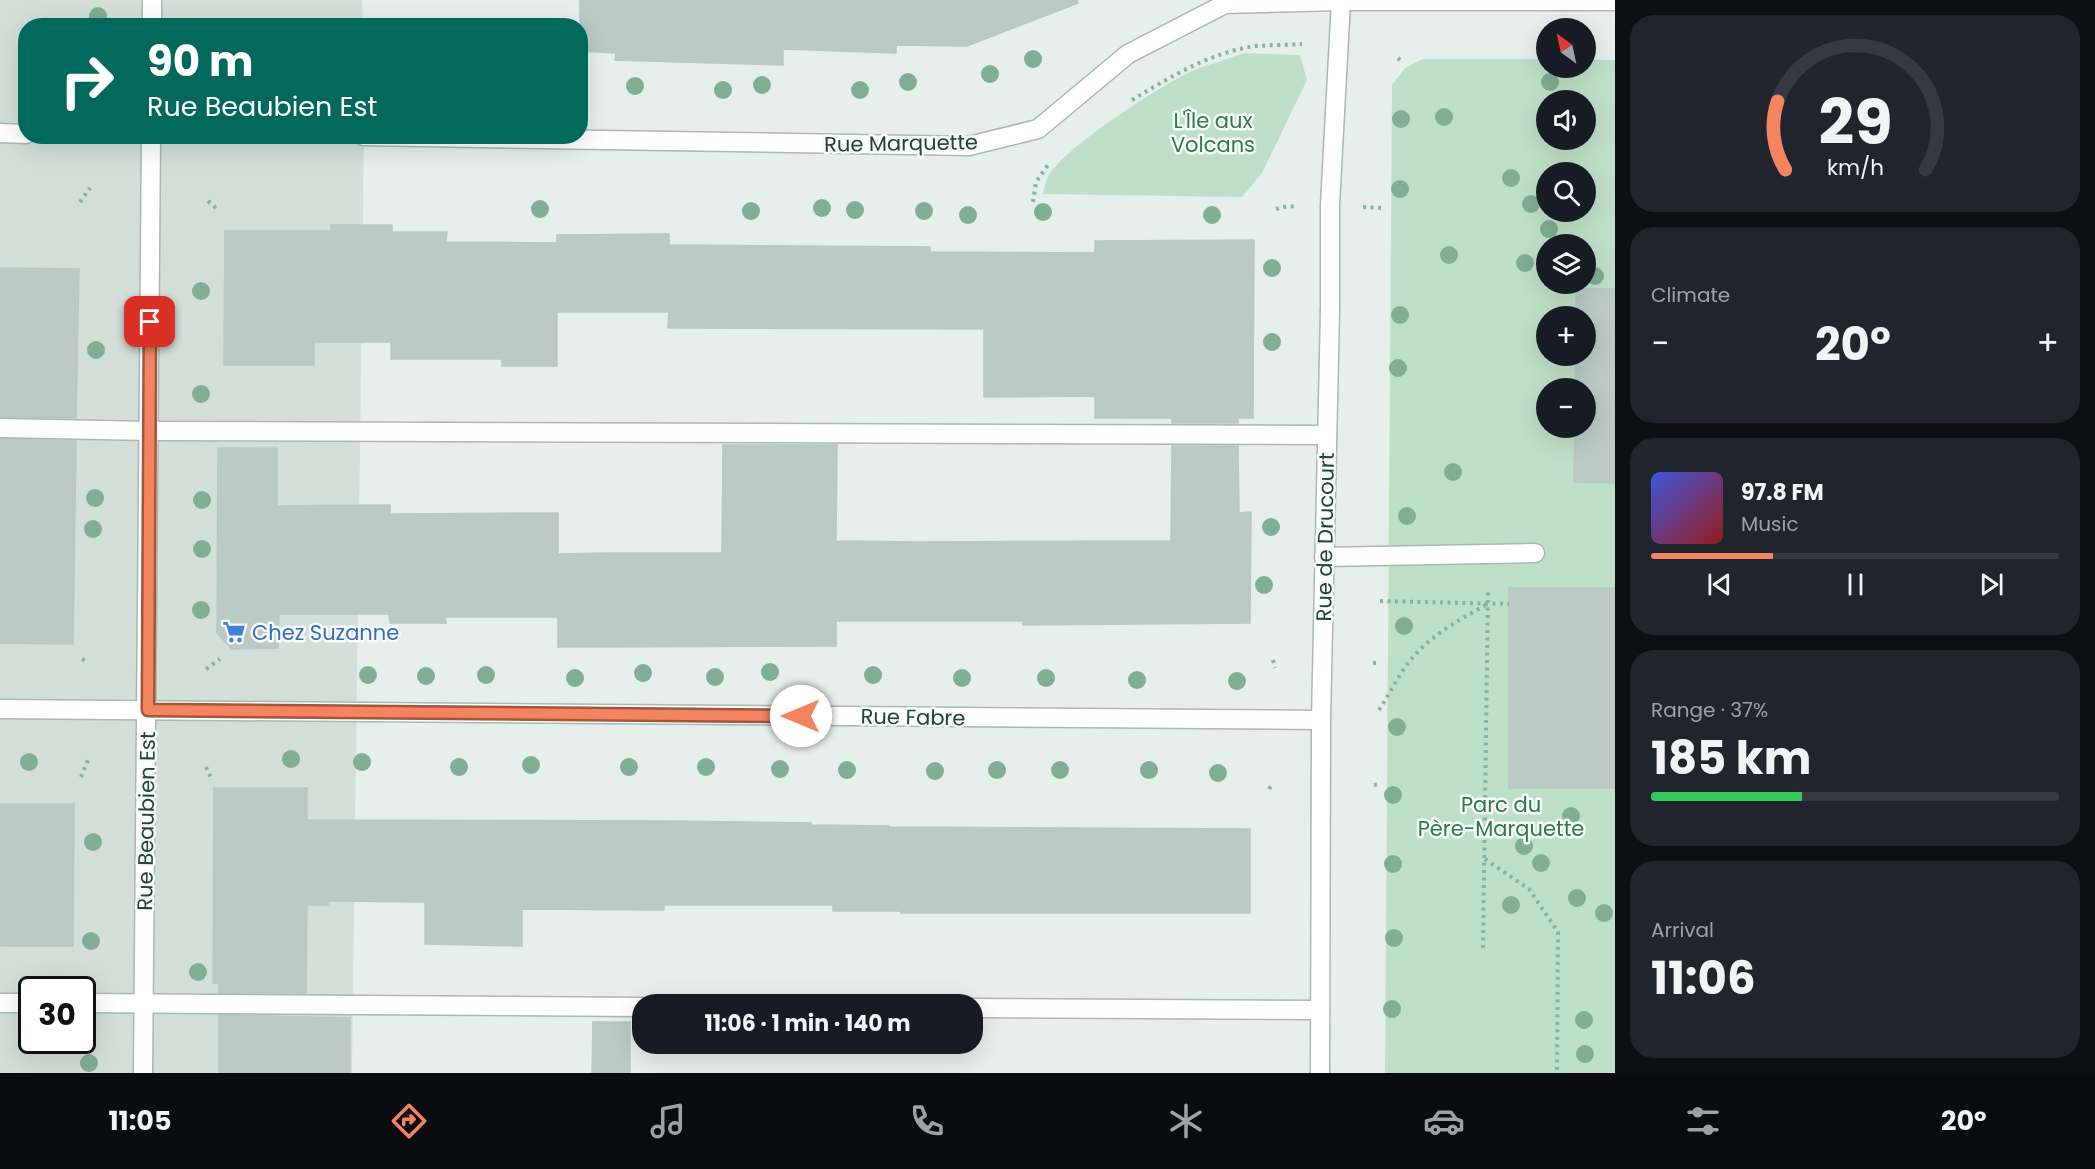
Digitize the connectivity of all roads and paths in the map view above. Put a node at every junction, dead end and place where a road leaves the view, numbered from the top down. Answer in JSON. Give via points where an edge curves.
{"nodes":[{"id":1,"x":152,"y":0,"type":"edge"},
{"id":2,"x":1341,"y":1,"type":"edge"},
{"id":3,"x":1615,"y":1,"type":"edge"},
{"id":4,"x":152,"y":18,"type":"edge"},
{"id":5,"x":1302,"y":44,"type":"dead end"},
{"id":6,"x":1130,"y":101,"type":"dead end"},
{"id":7,"x":0,"y":134,"type":"edge"},
{"id":8,"x":18,"y":134,"type":"edge"},
{"id":9,"x":588,"y":140,"type":"edge"},
{"id":10,"x":151,"y":144,"type":"edge"},
{"id":11,"x":1050,"y":161,"type":"dead end"},
{"id":12,"x":90,"y":188,"type":"dead end"},
{"id":13,"x":208,"y":201,"type":"dead end"},
{"id":14,"x":80,"y":202,"type":"dead end"},
{"id":15,"x":1033,"y":202,"type":"dead end"},
{"id":16,"x":1282,"y":207,"type":"dead end"},
{"id":17,"x":217,"y":209,"type":"dead end"},
{"id":18,"x":1276,"y":209,"type":"dead end"},
{"id":19,"x":0,"y":428,"type":"edge"},
{"id":20,"x":150,"y":431,"type":"junction"},
{"id":21,"x":1327,"y":435,"type":"junction"},
{"id":22,"x":1535,"y":553,"type":"dead end"},
{"id":23,"x":1488,"y":554,"type":"junction"},
{"id":24,"x":1324,"y":557,"type":"junction"},
{"id":25,"x":1380,"y":601,"type":"dead end"},
{"id":26,"x":1488,"y":603,"type":"junction"},
{"id":27,"x":1509,"y":604,"type":"dead end"},
{"id":28,"x":82,"y":659,"type":"dead end"},
{"id":29,"x":220,"y":659,"type":"dead end"},
{"id":30,"x":1273,"y":660,"type":"dead end"},
{"id":31,"x":88,"y":663,"type":"dead end"},
{"id":32,"x":1373,"y":663,"type":"dead end"},
{"id":33,"x":1380,"y":663,"type":"dead end"},
{"id":34,"x":1275,"y":668,"type":"dead end"},
{"id":35,"x":206,"y":669,"type":"dead end"},
{"id":36,"x":0,"y":709,"type":"edge"},
{"id":37,"x":148,"y":710,"type":"junction"},
{"id":38,"x":1379,"y":710,"type":"dead end"},
{"id":39,"x":1321,"y":720,"type":"junction"},
{"id":40,"x":88,"y":760,"type":"dead end"},
{"id":41,"x":206,"y":767,"type":"dead end"},
{"id":42,"x":81,"y":777,"type":"dead end"},
{"id":43,"x":212,"y":780,"type":"dead end"},
{"id":44,"x":1272,"y":783,"type":"dead end"},
{"id":45,"x":1269,"y":789,"type":"dead end"},
{"id":46,"x":1485,"y":859,"type":"junction"},
{"id":47,"x":1483,"y":948,"type":"dead end"},
{"id":48,"x":0,"y":1002,"type":"edge"},
{"id":49,"x":18,"y":1003,"type":"edge"},
{"id":50,"x":96,"y":1003,"type":"edge"},
{"id":51,"x":144,"y":1004,"type":"junction"},
{"id":52,"x":632,"y":1007,"type":"edge"},
{"id":53,"x":983,"y":1008,"type":"edge"},
{"id":54,"x":1320,"y":1010,"type":"junction"},
{"id":55,"x":143,"y":1073,"type":"edge"},
{"id":56,"x":1320,"y":1073,"type":"edge"},
{"id":57,"x":1557,"y":1073,"type":"edge"}],
"edges":[{"from":1,"to":4,"type":"street"},
{"from":2,"to":3,"type":"street","name":"Rue Marquette"},
{"from":2,"to":9,"type":"street","name":"Rue Marquette","via":[[1225,4],[1128,54],[1038,129],[969,146]]},
{"from":2,"to":21,"type":"street","name":"Rue de Drucourt","via":[[1330,205]]},
{"from":5,"to":6,"type":"path","via":[[1254,46],[1225,54],[1179,71]]},
{"from":7,"to":8,"type":"street"},
{"from":10,"to":20,"type":"street","name":"Rue Beaubien Est"},
{"from":11,"to":15,"type":"path","via":[[1036,182]]},
{"from":12,"to":14,"type":"path"},
{"from":13,"to":17,"type":"path"},
{"from":16,"to":18,"type":"path"},
{"from":19,"to":20,"type":"street"},
{"from":20,"to":21,"type":"street"},
{"from":20,"to":37,"type":"street","name":"Rue Beaubien Est"},
{"from":21,"to":24,"type":"street","name":"Rue de Drucourt"},
{"from":22,"to":23,"type":"street"},
{"from":23,"to":24,"type":"street"},
{"from":23,"to":26,"type":"path"},
{"from":24,"to":39,"type":"street","name":"Rue de Drucourt"},
{"from":25,"to":26,"type":"path"},
{"from":26,"to":27,"type":"path"},
{"from":26,"to":38,"type":"path","via":[[1416,653]]},
{"from":26,"to":46,"type":"path"},
{"from":28,"to":31,"type":"path"},
{"from":29,"to":35,"type":"path"},
{"from":30,"to":34,"type":"path"},
{"from":32,"to":33,"type":"path"},
{"from":36,"to":37,"type":"street","name":"Rue Fabre"},
{"from":37,"to":39,"type":"street","name":"Rue Fabre"},
{"from":37,"to":51,"type":"street","name":"Rue Beaubien Est"},
{"from":39,"to":54,"type":"street","name":"Rue de Drucourt"},
{"from":40,"to":42,"type":"path"},
{"from":41,"to":43,"type":"path"},
{"from":44,"to":45,"type":"path"},
{"from":46,"to":47,"type":"path"},
{"from":46,"to":57,"type":"path","via":[[1529,889],[1558,932]]},
{"from":48,"to":49,"type":"street"},
{"from":50,"to":51,"type":"street"},
{"from":51,"to":52,"type":"street"},
{"from":51,"to":55,"type":"street","name":"Rue Beaubien Est"},
{"from":53,"to":54,"type":"street"},
{"from":54,"to":56,"type":"street","name":"Rue de Drucourt"}]}
